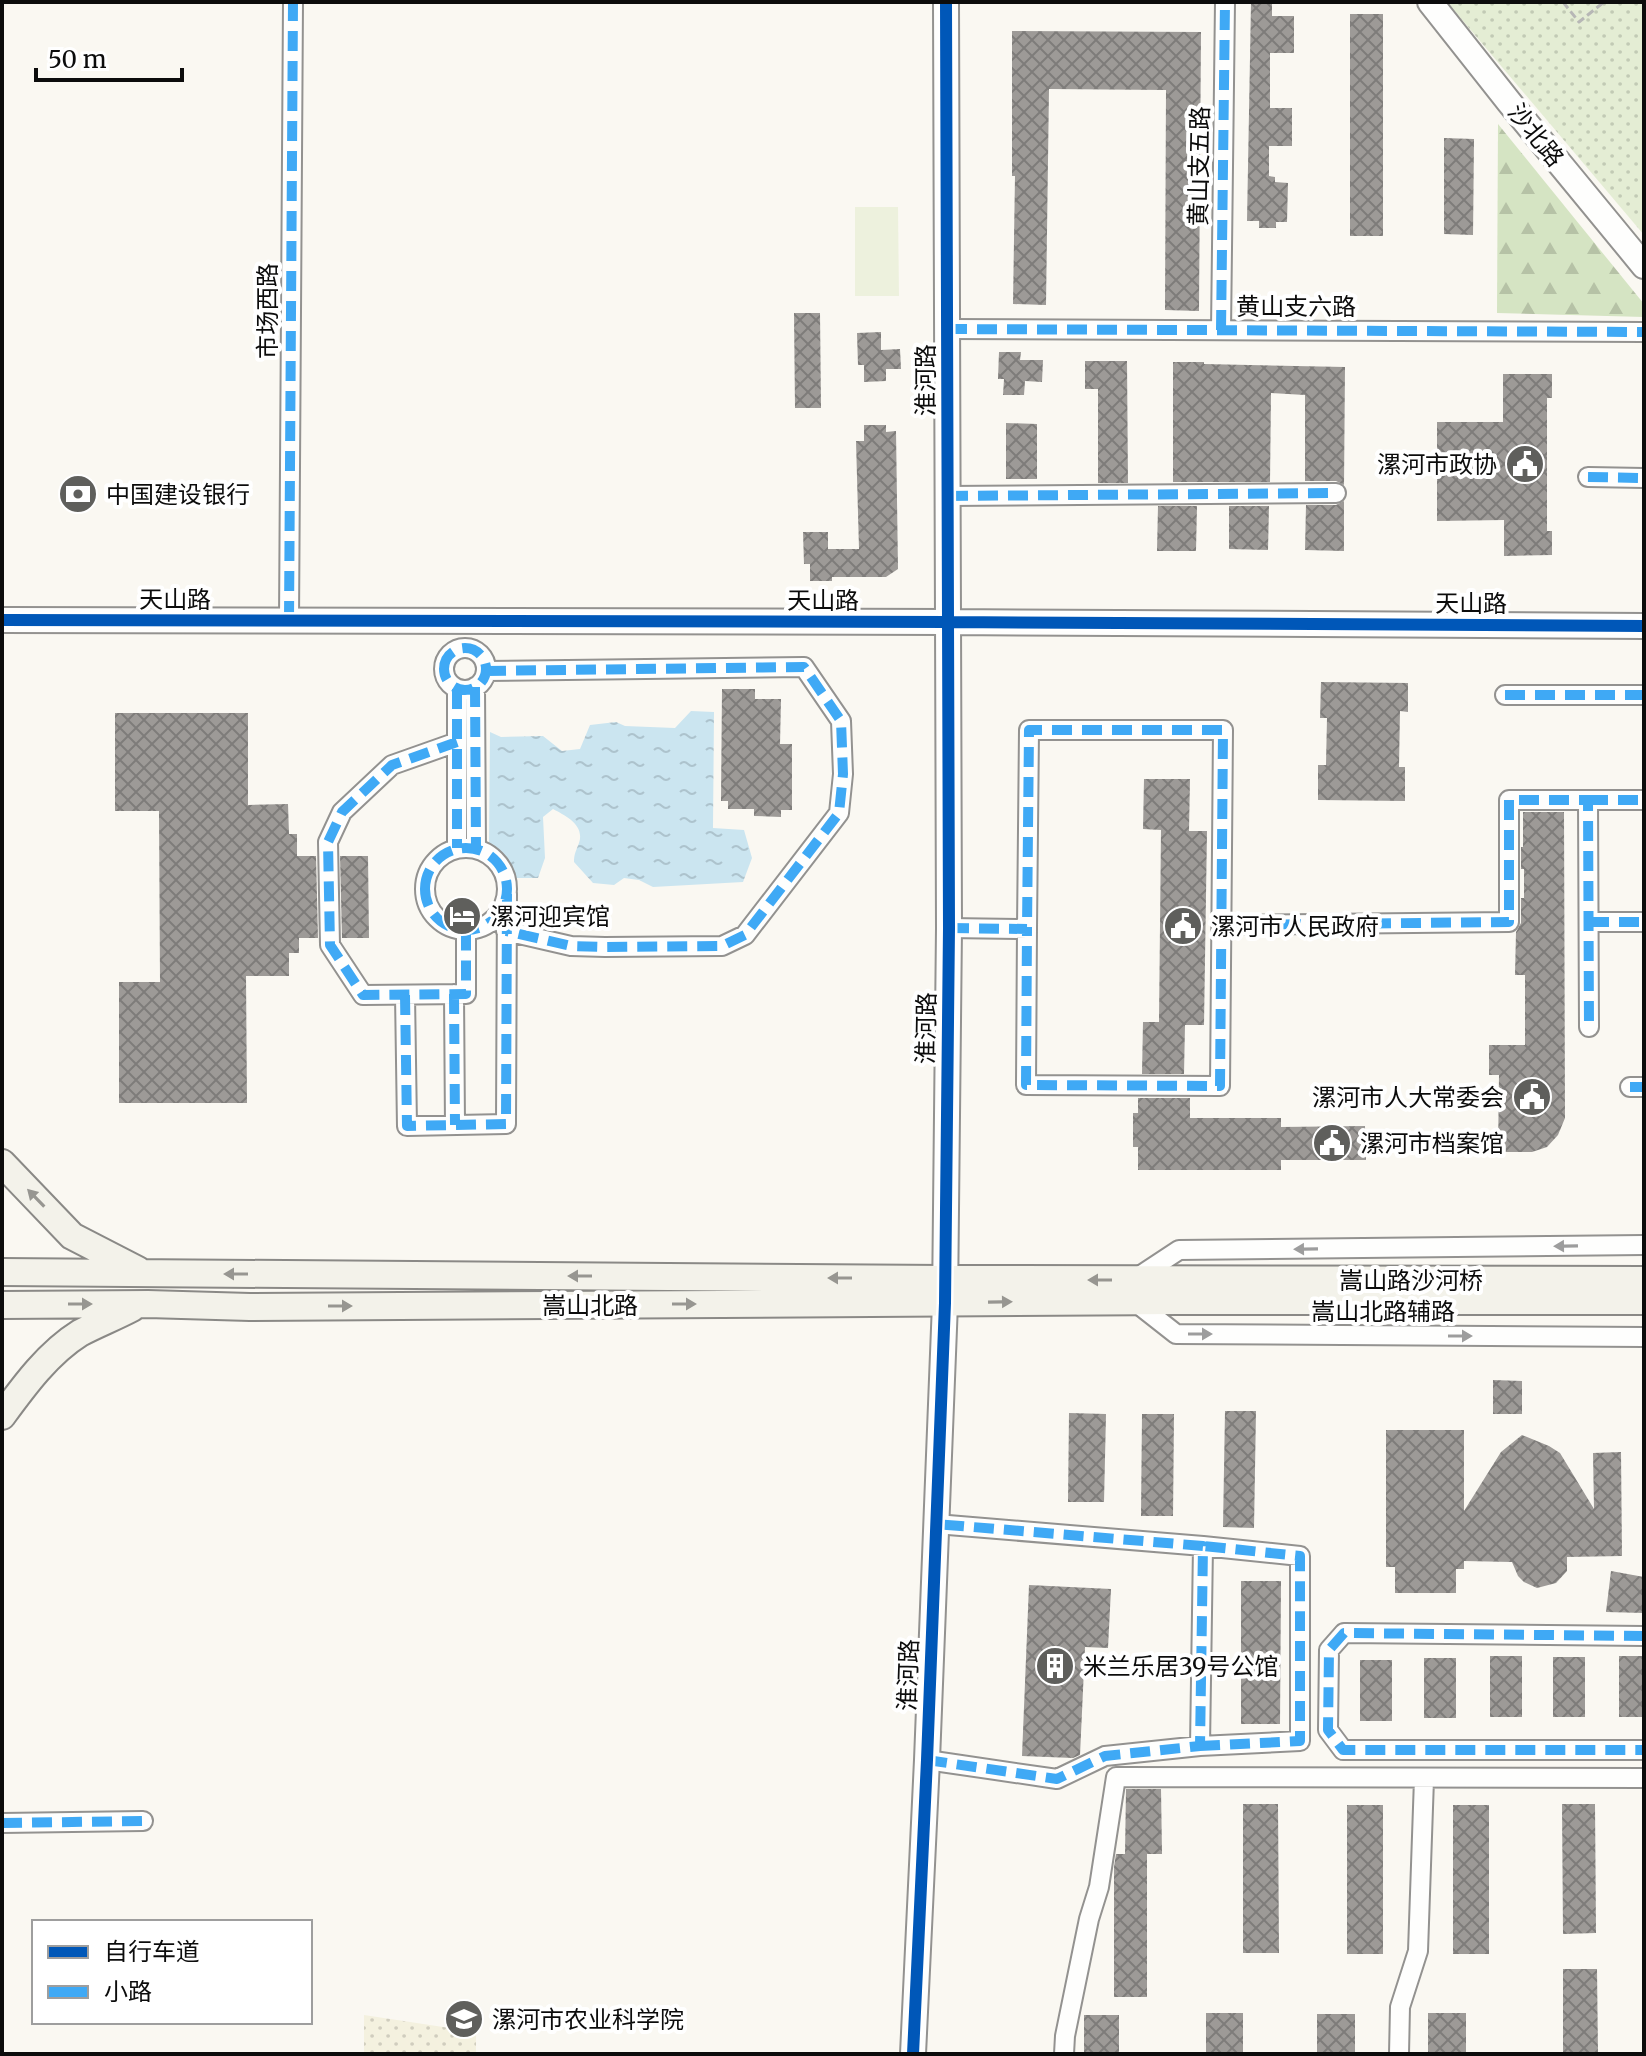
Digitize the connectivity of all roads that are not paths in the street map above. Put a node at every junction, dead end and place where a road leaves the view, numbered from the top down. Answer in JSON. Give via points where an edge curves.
{"nodes":[{"id":1,"x":293,"y":2,"type":"edge"},
{"id":2,"x":946,"y":2,"type":"edge"},
{"id":3,"x":1225,"y":2,"type":"edge"},
{"id":4,"x":1430,"y":2,"type":"edge"},
{"id":5,"x":1644,"y":266,"type":"edge"},
{"id":6,"x":947,"y":329,"type":"junction"},
{"id":7,"x":1221,"y":330,"type":"junction"},
{"id":8,"x":1644,"y":332,"type":"edge"},
{"id":9,"x":1588,"y":477,"type":"dead end"},
{"id":10,"x":1644,"y":478,"type":"edge"},
{"id":11,"x":1336,"y":493,"type":"dead end"},
{"id":12,"x":948,"y":496,"type":"junction"},
{"id":13,"x":2,"y":620,"type":"edge"},
{"id":14,"x":289,"y":621,"type":"junction"},
{"id":15,"x":461,"y":621,"type":"junction"},
{"id":16,"x":948,"y":622,"type":"junction"},
{"id":17,"x":1644,"y":626,"type":"edge"},
{"id":18,"x":461,"y":648,"type":"junction"},
{"id":19,"x":486,"y":671,"type":"junction"},
{"id":20,"x":466,"y":688,"type":"junction"},
{"id":21,"x":1505,"y":695,"type":"dead end"},
{"id":22,"x":1644,"y":695,"type":"edge"},
{"id":23,"x":457,"y":742,"type":"junction"},
{"id":24,"x":1588,"y":800,"type":"junction"},
{"id":25,"x":1644,"y":800,"type":"edge"},
{"id":26,"x":467,"y":849,"type":"junction"},
{"id":27,"x":507,"y":894,"type":"junction"},
{"id":28,"x":1589,"y":922,"type":"junction"},
{"id":29,"x":1644,"y":922,"type":"edge"},
{"id":30,"x":1221,"y":925,"type":"junction"},
{"id":31,"x":949,"y":928,"type":"junction"},
{"id":32,"x":1027,"y":929,"type":"junction"},
{"id":33,"x":466,"y":931,"type":"junction"},
{"id":34,"x":506,"y":931,"type":"junction"},
{"id":35,"x":454,"y":994,"type":"junction"},
{"id":36,"x":405,"y":995,"type":"junction"},
{"id":37,"x":1589,"y":1027,"type":"dead end"},
{"id":38,"x":455,"y":1125,"type":"junction"},
{"id":39,"x":2,"y":1163,"type":"edge"},
{"id":40,"x":1644,"y":1245,"type":"edge"},
{"id":41,"x":2,"y":1272,"type":"edge"},
{"id":42,"x":145,"y":1273,"type":"junction"},
{"id":43,"x":1644,"y":1280,"type":"edge"},
{"id":44,"x":1134,"y":1290,"type":"junction"},
{"id":45,"x":1178,"y":1290,"type":"junction"},
{"id":46,"x":945,"y":1291,"type":"junction"},
{"id":47,"x":1644,"y":1301,"type":"edge"},
{"id":48,"x":141,"y":1304,"type":"junction"},
{"id":49,"x":2,"y":1305,"type":"edge"},
{"id":50,"x":1644,"y":1337,"type":"edge"},
{"id":51,"x":2,"y":1416,"type":"edge"},
{"id":52,"x":936,"y":1524,"type":"junction"},
{"id":53,"x":1203,"y":1546,"type":"junction"},
{"id":54,"x":1644,"y":1636,"type":"edge"},
{"id":55,"x":1200,"y":1746,"type":"junction"},
{"id":56,"x":1644,"y":1750,"type":"edge"},
{"id":57,"x":927,"y":1760,"type":"junction"},
{"id":58,"x":1644,"y":1778,"type":"edge"},
{"id":59,"x":1424,"y":1779,"type":"junction"},
{"id":60,"x":143,"y":1821,"type":"dead end"},
{"id":61,"x":2,"y":1823,"type":"edge"},
{"id":62,"x":913,"y":2054,"type":"edge"},
{"id":63,"x":1064,"y":2054,"type":"edge"},
{"id":64,"x":1399,"y":2054,"type":"edge"}],
"edges":[{"from":1,"to":14,"type":"street","name":"市场西路"},
{"from":2,"to":6,"type":"street","name":"淮河路"},
{"from":3,"to":7,"type":"street","name":"黄山支五路"},
{"from":4,"to":5,"type":"street","name":"沙北路"},
{"from":6,"to":7,"type":"street","name":"黄山支六路"},
{"from":6,"to":12,"type":"street","name":"淮河路"},
{"from":7,"to":8,"type":"street","name":"黄山支六路"},
{"from":9,"to":10,"type":"street"},
{"from":11,"to":12,"type":"street"},
{"from":12,"to":16,"type":"street","name":"淮河路"},
{"from":13,"to":14,"type":"street","name":"天山路"},
{"from":14,"to":15,"type":"street","name":"天山路"},
{"from":15,"to":16,"type":"street","name":"天山路"},
{"from":15,"to":18,"type":"street"},
{"from":16,"to":17,"type":"street","name":"天山路"},
{"from":16,"to":31,"type":"street","name":"淮河路"},
{"from":18,"to":19,"type":"street","via":[[481,655]]},
{"from":18,"to":20,"type":"street","via":[[444,661],[443,672],[448,682]]},
{"from":19,"to":20,"type":"street"},
{"from":19,"to":34,"type":"street","via":[[804,667],[841,721],[839,813],[745,935],[722,946],[605,947],[571,946]]},
{"from":20,"to":23,"type":"street"},
{"from":20,"to":26,"type":"street"},
{"from":21,"to":22,"type":"street"},
{"from":23,"to":26,"type":"street"},
{"from":23,"to":36,"type":"street","via":[[392,765],[342,812],[328,842],[330,945],[363,995]]},
{"from":24,"to":25,"type":"street"},
{"from":24,"to":28,"type":"street"},
{"from":24,"to":30,"type":"street","via":[[1509,800],[1509,922]]},
{"from":26,"to":27,"type":"street","via":[[496,861]]},
{"from":26,"to":33,"type":"street","via":[[438,858],[426,877],[425,899],[436,918]]},
{"from":27,"to":33,"type":"street","via":[[497,916]]},
{"from":27,"to":34,"type":"street"},
{"from":28,"to":29,"type":"street"},
{"from":28,"to":37,"type":"street"},
{"from":30,"to":32,"type":"street","via":[[1220,1086],[1026,1085]]},
{"from":30,"to":32,"type":"street","via":[[1223,730],[1029,730]]},
{"from":31,"to":32,"type":"street"},
{"from":31,"to":46,"type":"street","name":"淮河路"},
{"from":33,"to":35,"type":"street","via":[[466,994]]},
{"from":34,"to":38,"type":"street","via":[[506,1124]]},
{"from":35,"to":36,"type":"street"},
{"from":35,"to":38,"type":"street"},
{"from":36,"to":38,"type":"street","via":[[407,1126]]},
{"from":42,"to":39,"type":"main road","one_way":true,"via":[[72,1236]]},
{"from":40,"to":44,"type":"street","one_way":true,"via":[[1179,1250]]},
{"from":41,"to":42,"type":"main road","name":"嵩山北路"},
{"from":46,"to":42,"type":"main road","name":"嵩山北路","one_way":true},
{"from":43,"to":45,"type":"main road","name":"嵩山路沙河桥"},
{"from":44,"to":45,"type":"main road","name":"嵩山北路"},
{"from":44,"to":46,"type":"main road","name":"嵩山北路"},
{"from":44,"to":50,"type":"street","name":"嵩山北路辅路","one_way":true,"via":[[1176,1334]]},
{"from":45,"to":47,"type":"main road","name":"嵩山路沙河桥"},
{"from":48,"to":46,"type":"main road","name":"嵩山北路","one_way":true,"via":[[250,1307]]},
{"from":46,"to":52,"type":"street","name":"淮河路"},
{"from":49,"to":48,"type":"main road","name":"嵩山北路","one_way":true},
{"from":48,"to":51,"type":"main road","via":[[62,1346]]},
{"from":52,"to":53,"type":"street"},
{"from":52,"to":57,"type":"street","name":"淮河路"},
{"from":53,"to":55,"type":"street"},
{"from":53,"to":55,"type":"street","via":[[1300,1556],[1300,1741]]},
{"from":54,"to":56,"type":"street","via":[[1344,1633],[1329,1650],[1328,1730],[1343,1750]]},
{"from":55,"to":57,"type":"street","via":[[1105,1756],[1057,1779]]},
{"from":57,"to":62,"type":"street","name":"淮河路"},
{"from":58,"to":59,"type":"street"},
{"from":59,"to":63,"type":"street","via":[[1116,1777]]},
{"from":59,"to":64,"type":"street","via":[[1418,1951],[1400,2007]]},
{"from":60,"to":61,"type":"street"}]}
